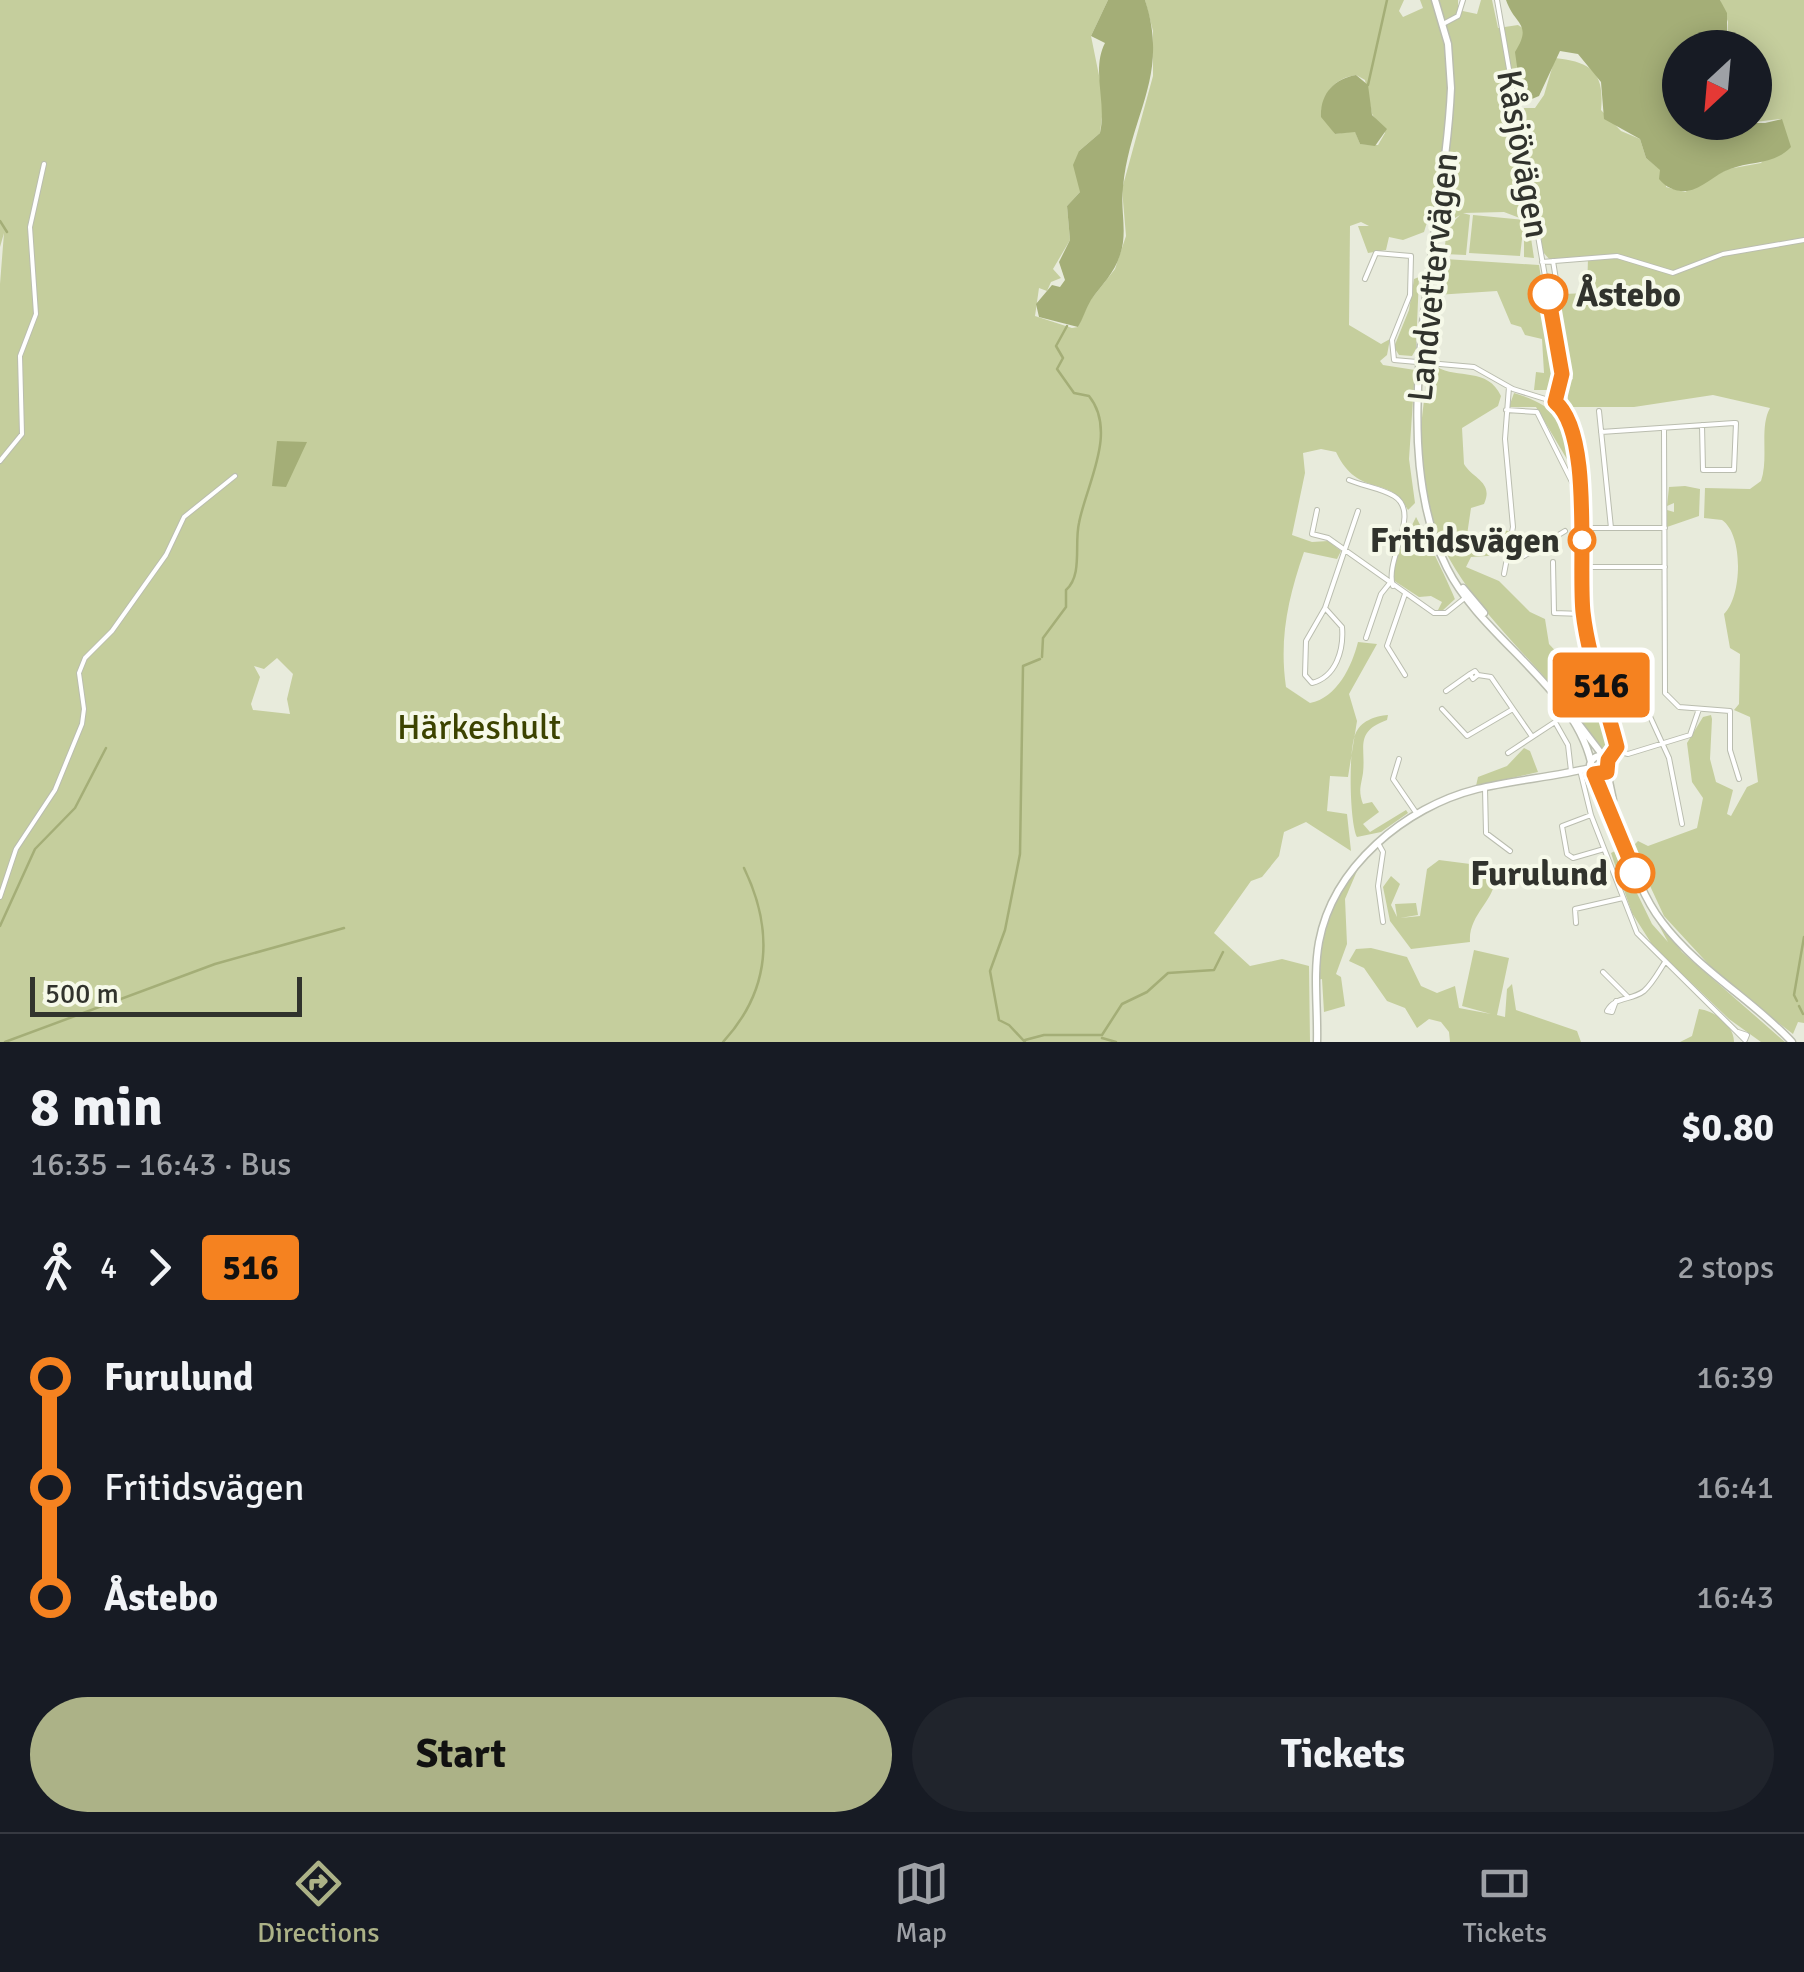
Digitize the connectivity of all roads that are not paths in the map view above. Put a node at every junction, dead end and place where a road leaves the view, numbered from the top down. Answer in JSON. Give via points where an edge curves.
{"nodes":[{"id":1,"x":1436,"y":0,"type":"edge"},
{"id":2,"x":1464,"y":0,"type":"edge"},
{"id":3,"x":1497,"y":0,"type":"edge"},
{"id":4,"x":1443,"y":24,"type":"junction"},
{"id":5,"x":44,"y":164,"type":"dead end"},
{"id":6,"x":1804,"y":240,"type":"edge"},
{"id":7,"x":1553,"y":261,"type":"junction"},
{"id":8,"x":1542,"y":262,"type":"junction"},
{"id":9,"x":1365,"y":279,"type":"dead end"},
{"id":10,"x":1550,"y":307,"type":"junction"},
{"id":11,"x":1423,"y":362,"type":"junction"},
{"id":12,"x":1510,"y":388,"type":"junction"},
{"id":13,"x":1555,"y":402,"type":"junction"},
{"id":14,"x":1506,"y":410,"type":"junction"},
{"id":15,"x":1599,"y":411,"type":"dead end"},
{"id":16,"x":1702,"y":425,"type":"junction"},
{"id":17,"x":1664,"y":428,"type":"junction"},
{"id":18,"x":1601,"y":432,"type":"junction"},
{"id":19,"x":0,"y":461,"type":"edge"},
{"id":20,"x":235,"y":476,"type":"dead end"},
{"id":21,"x":1349,"y":480,"type":"dead end"},
{"id":22,"x":1574,"y":484,"type":"dead end"},
{"id":23,"x":1317,"y":510,"type":"dead end"},
{"id":24,"x":1358,"y":511,"type":"dead end"},
{"id":25,"x":1582,"y":528,"type":"junction"},
{"id":26,"x":1611,"y":528,"type":"junction"},
{"id":27,"x":1666,"y":528,"type":"junction"},
{"id":28,"x":1565,"y":531,"type":"dead end"},
{"id":29,"x":1344,"y":550,"type":"junction"},
{"id":30,"x":1507,"y":560,"type":"junction"},
{"id":31,"x":1554,"y":562,"type":"dead end"},
{"id":32,"x":1583,"y":566,"type":"junction"},
{"id":33,"x":1666,"y":567,"type":"junction"},
{"id":34,"x":1504,"y":574,"type":"dead end"},
{"id":35,"x":1391,"y":585,"type":"junction"},
{"id":36,"x":1406,"y":594,"type":"junction"},
{"id":37,"x":1467,"y":596,"type":"junction"},
{"id":38,"x":1325,"y":608,"type":"junction"},
{"id":39,"x":1583,"y":614,"type":"junction"},
{"id":40,"x":1366,"y":638,"type":"dead end"},
{"id":41,"x":1405,"y":675,"type":"dead end"},
{"id":42,"x":1446,"y":691,"type":"dead end"},
{"id":43,"x":1642,"y":699,"type":"dead end"},
{"id":44,"x":1699,"y":708,"type":"junction"},
{"id":45,"x":1442,"y":709,"type":"dead end"},
{"id":46,"x":1511,"y":709,"type":"junction"},
{"id":47,"x":1531,"y":735,"type":"junction"},
{"id":48,"x":1662,"y":744,"type":"junction"},
{"id":49,"x":1617,"y":751,"type":"junction"},
{"id":50,"x":1508,"y":753,"type":"dead end"},
{"id":51,"x":1606,"y":758,"type":"junction"},
{"id":52,"x":1399,"y":759,"type":"dead end"},
{"id":53,"x":1592,"y":768,"type":"junction"},
{"id":54,"x":1575,"y":771,"type":"junction"},
{"id":55,"x":1607,"y":772,"type":"junction"},
{"id":56,"x":1739,"y":779,"type":"dead end"},
{"id":57,"x":1485,"y":788,"type":"junction"},
{"id":58,"x":1417,"y":814,"type":"junction"},
{"id":59,"x":1591,"y":814,"type":"junction"},
{"id":60,"x":1682,"y":824,"type":"dead end"},
{"id":61,"x":1378,"y":844,"type":"junction"},
{"id":62,"x":1605,"y":848,"type":"junction"},
{"id":63,"x":1510,"y":851,"type":"dead end"},
{"id":64,"x":0,"y":897,"type":"edge"},
{"id":65,"x":1623,"y":898,"type":"junction"},
{"id":66,"x":1384,"y":922,"type":"dead end"},
{"id":67,"x":1576,"y":922,"type":"dead end"},
{"id":68,"x":1668,"y":929,"type":"junction"},
{"id":69,"x":1666,"y":962,"type":"junction"},
{"id":70,"x":1603,"y":972,"type":"dead end"},
{"id":71,"x":1628,"y":997,"type":"junction"},
{"id":72,"x":1616,"y":1001,"type":"dead end"},
{"id":73,"x":1738,"y":1032,"type":"dead end"},
{"id":74,"x":1320,"y":1042,"type":"edge"},
{"id":75,"x":1790,"y":1042,"type":"edge"}],
"edges":[{"from":1,"to":4,"type":"street","name":"Landvettervägen"},
{"from":2,"to":4,"type":"street","via":[[1458,16]]},
{"from":3,"to":8,"type":"street","name":"Kåsjövägen"},
{"from":4,"to":11,"type":"street","name":"Landvettervägen","via":[[1451,105]]},
{"from":5,"to":19,"type":"street","via":[[30,227],[36,314],[20,356],[22,434]]},
{"from":6,"to":7,"type":"street","via":[[1723,254],[1673,273],[1616,256]]},
{"from":7,"to":8,"type":"street"},
{"from":7,"to":10,"type":"street","name":"Kåsjövägen","via":[[1559,298]]},
{"from":8,"to":10,"type":"street","name":"Kåsjövägen"},
{"from":9,"to":11,"type":"street","via":[[1373,254],[1410,254],[1409,302],[1391,356]]},
{"from":10,"to":13,"type":"street","name":"Kåsjövägen","via":[[1562,374]]},
{"from":11,"to":12,"type":"street","via":[[1474,366]]},
{"from":11,"to":37,"type":"street","name":"Landvettervägen","via":[[1418,481],[1440,554]]},
{"from":12,"to":13,"type":"street"},
{"from":12,"to":14,"type":"street"},
{"from":13,"to":25,"type":"street","via":[[1570,424]]},
{"from":14,"to":22,"type":"street","via":[[1535,410]]},
{"from":14,"to":30,"type":"street","via":[[1513,521]]},
{"from":15,"to":18,"type":"street"},
{"from":16,"to":16,"type":"street","via":[[1703,470],[1734,470],[1738,425]]},
{"from":16,"to":17,"type":"street"},
{"from":17,"to":18,"type":"street"},
{"from":17,"to":27,"type":"street"},
{"from":18,"to":26,"type":"street"},
{"from":20,"to":64,"type":"street","via":[[184,517],[166,555],[85,658],[79,673],[82,724],[55,790],[16,848]]},
{"from":21,"to":35,"type":"street","via":[[1404,506]]},
{"from":23,"to":29,"type":"street","via":[[1312,534]]},
{"from":24,"to":29,"type":"street"},
{"from":25,"to":26,"type":"street"},
{"from":25,"to":32,"type":"street"},
{"from":26,"to":27,"type":"street"},
{"from":27,"to":33,"type":"street"},
{"from":28,"to":30,"type":"street"},
{"from":29,"to":35,"type":"street"},
{"from":29,"to":38,"type":"street"},
{"from":30,"to":34,"type":"street"},
{"from":31,"to":39,"type":"street","via":[[1554,613]]},
{"from":32,"to":33,"type":"street"},
{"from":32,"to":39,"type":"street"},
{"from":33,"to":44,"type":"street","via":[[1665,693],[1675,705]]},
{"from":35,"to":36,"type":"street"},
{"from":35,"to":40,"type":"street","via":[[1381,594]]},
{"from":36,"to":37,"type":"street","via":[[1439,615]]},
{"from":36,"to":41,"type":"street","via":[[1387,646]]},
{"from":37,"to":51,"type":"street","name":"Landvettervägen"},
{"from":37,"to":53,"type":"street","name":"Landvettervägen","via":[[1547,689],[1582,740]]},
{"from":38,"to":38,"type":"street","via":[[1340,624],[1342,646],[1334,666],[1314,684],[1306,680],[1305,651],[1312,624]]},
{"from":39,"to":49,"type":"street"},
{"from":42,"to":46,"type":"street","via":[[1470,674],[1491,678]]},
{"from":43,"to":48,"type":"street"},
{"from":44,"to":48,"type":"street","via":[[1693,733]]},
{"from":44,"to":56,"type":"street","via":[[1730,711],[1730,750]]},
{"from":45,"to":46,"type":"street","via":[[1468,736]]},
{"from":46,"to":47,"type":"street"},
{"from":47,"to":50,"type":"street"},
{"from":47,"to":54,"type":"street","via":[[1550,722],[1559,724]]},
{"from":48,"to":49,"type":"street"},
{"from":48,"to":60,"type":"street"},
{"from":49,"to":51,"type":"street"},
{"from":51,"to":53,"type":"street"},
{"from":51,"to":55,"type":"street"},
{"from":52,"to":58,"type":"street","via":[[1393,780]]},
{"from":53,"to":54,"type":"street"},
{"from":53,"to":55,"type":"street"},
{"from":53,"to":68,"type":"street","name":"Landvettervägen","via":[[1635,873]]},
{"from":54,"to":57,"type":"street"},
{"from":54,"to":59,"type":"street"},
{"from":55,"to":68,"type":"street","name":"Landvettervägen","via":[[1632,859]]},
{"from":57,"to":58,"type":"street"},
{"from":57,"to":63,"type":"street","via":[[1486,832]]},
{"from":58,"to":61,"type":"street"},
{"from":59,"to":62,"type":"street"},
{"from":59,"to":62,"type":"street","via":[[1562,826],[1567,854]]},
{"from":61,"to":66,"type":"street"},
{"from":61,"to":74,"type":"street","via":[[1344,880],[1322,929],[1316,968]]},
{"from":62,"to":65,"type":"street"},
{"from":65,"to":67,"type":"street","via":[[1575,908]]},
{"from":65,"to":69,"type":"street","via":[[1637,933]]},
{"from":68,"to":75,"type":"street","name":"Landvettervägen"},
{"from":69,"to":71,"type":"street","via":[[1646,989]]},
{"from":69,"to":73,"type":"street"},
{"from":70,"to":71,"type":"street"},
{"from":71,"to":72,"type":"street"}]}
